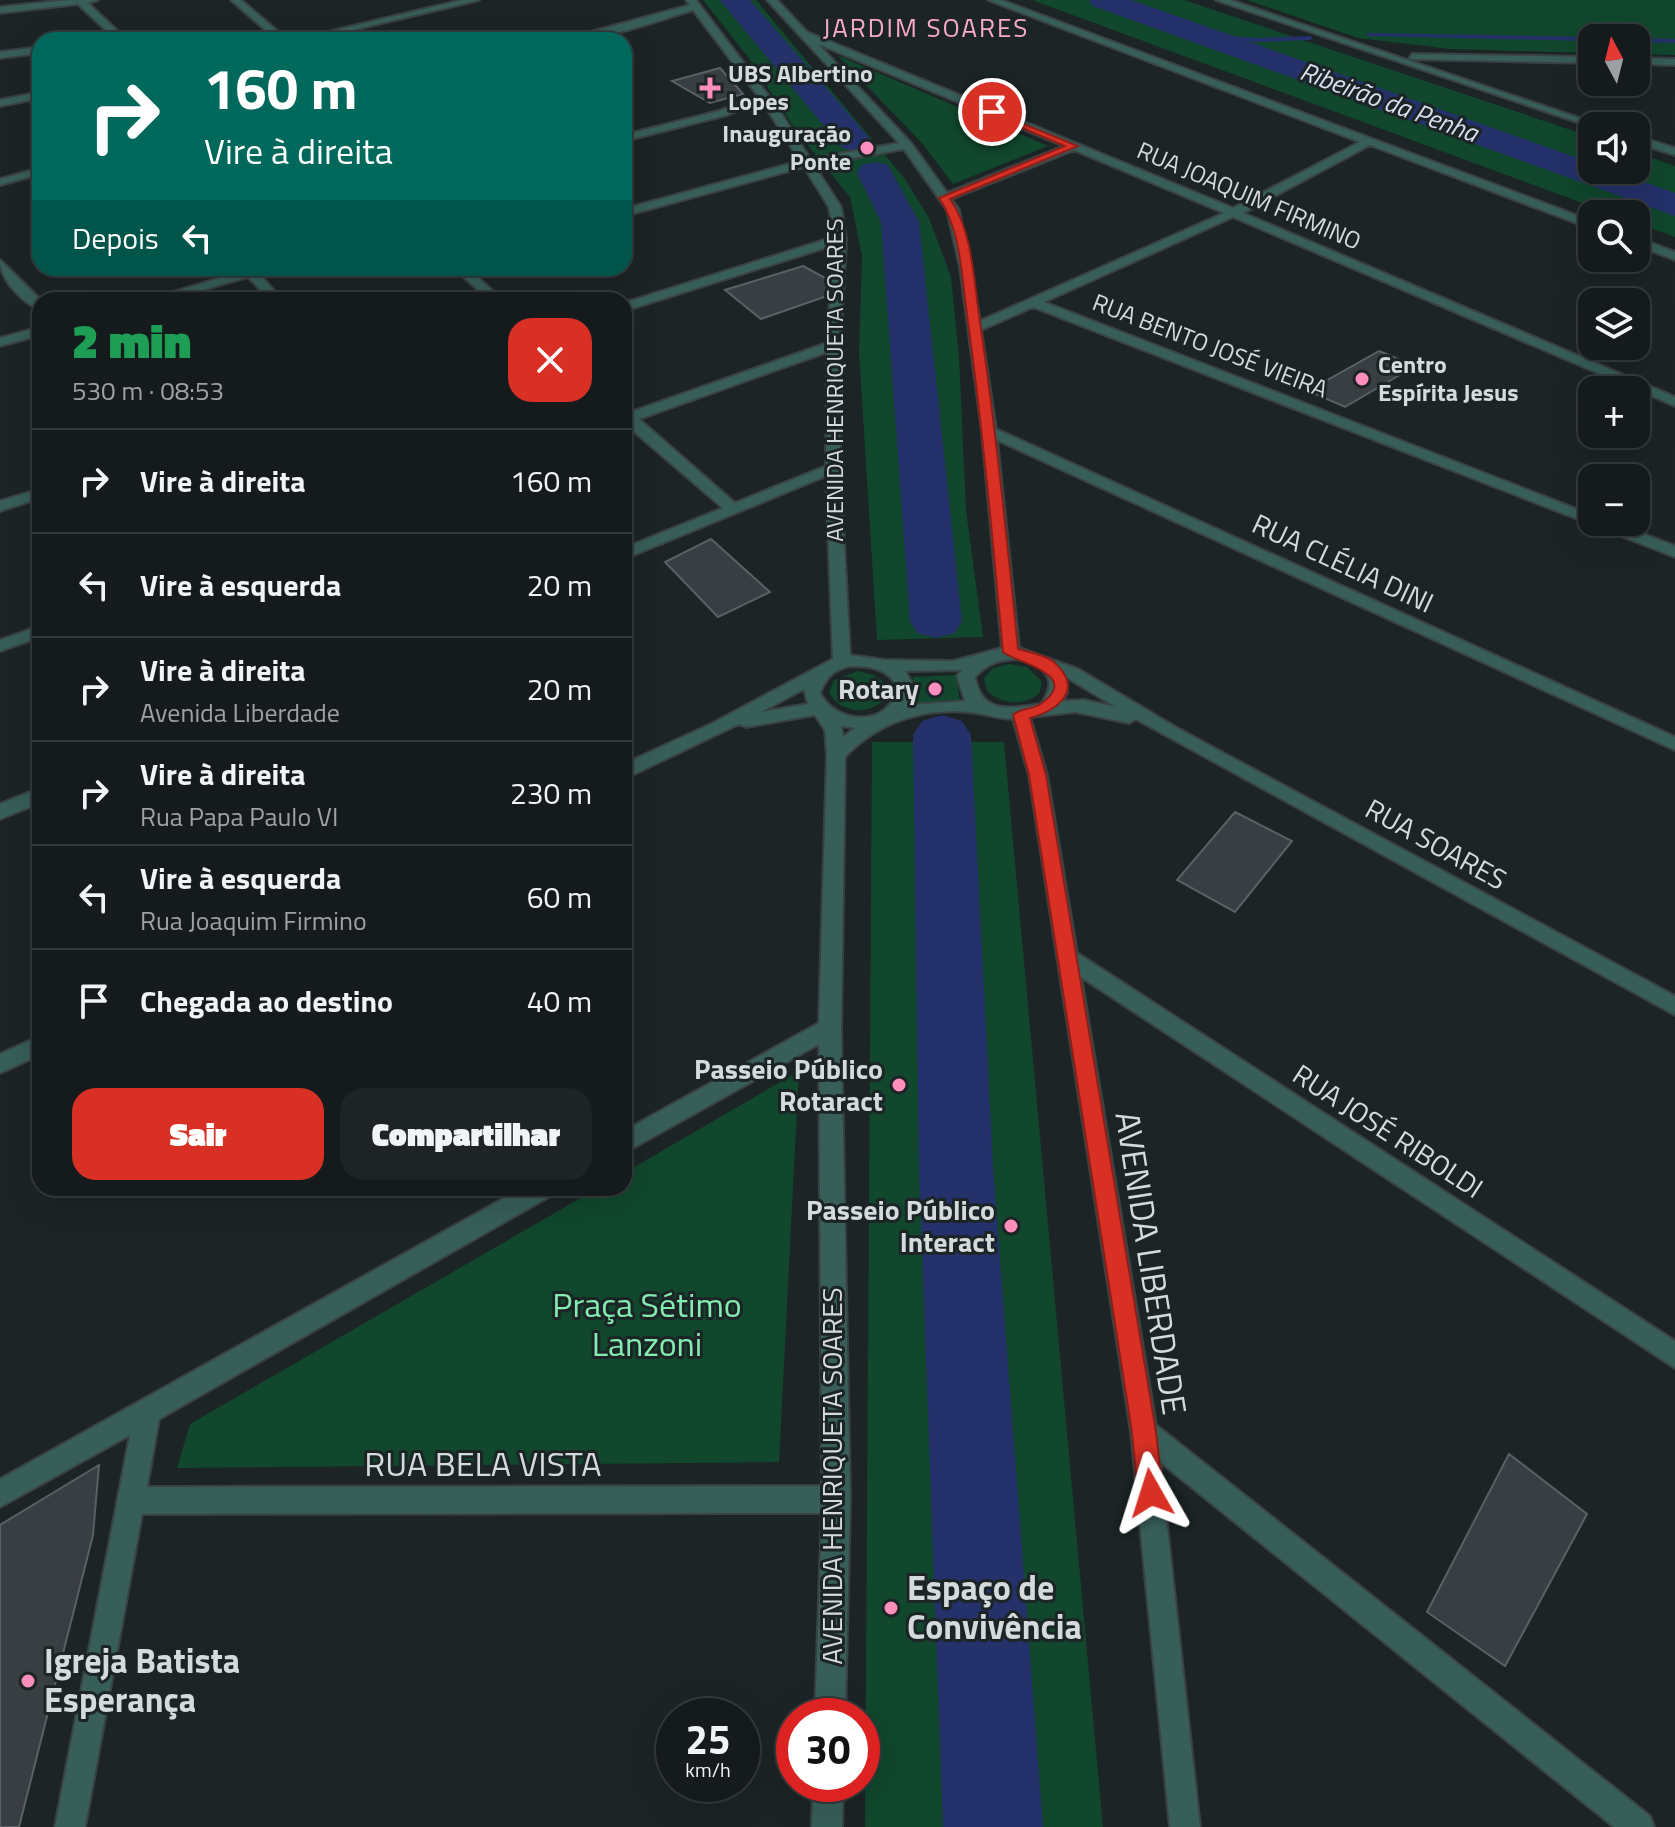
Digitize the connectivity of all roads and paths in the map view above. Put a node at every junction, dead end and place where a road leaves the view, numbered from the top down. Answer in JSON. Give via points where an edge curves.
{"nodes":[{"id":1,"x":93,"y":0,"type":"edge"},
{"id":2,"x":236,"y":0,"type":"edge"},
{"id":3,"x":474,"y":0,"type":"edge"},
{"id":4,"x":772,"y":0,"type":"edge"},
{"id":5,"x":993,"y":0,"type":"edge"},
{"id":6,"x":1221,"y":0,"type":"edge"},
{"id":7,"x":81,"y":2,"type":"junction"},
{"id":8,"x":693,"y":3,"type":"edge"},
{"id":9,"x":0,"y":10,"type":"edge"},
{"id":10,"x":707,"y":19,"type":"junction"},
{"id":11,"x":653,"y":20,"type":"junction"},
{"id":12,"x":113,"y":32,"type":"edge"},
{"id":13,"x":274,"y":32,"type":"edge"},
{"id":14,"x":349,"y":32,"type":"edge"},
{"id":15,"x":601,"y":32,"type":"edge"},
{"id":16,"x":803,"y":34,"type":"junction"},
{"id":17,"x":32,"y":51,"type":"edge"},
{"id":18,"x":0,"y":55,"type":"edge"},
{"id":19,"x":1391,"y":56,"type":"junction"},
{"id":20,"x":1578,"y":60,"type":"edge"},
{"id":21,"x":1650,"y":61,"type":"edge"},
{"id":22,"x":1675,"y":62,"type":"edge"},
{"id":23,"x":32,"y":97,"type":"edge"},
{"id":24,"x":763,"y":97,"type":"junction"},
{"id":25,"x":0,"y":103,"type":"edge"},
{"id":26,"x":773,"y":109,"type":"junction"},
{"id":27,"x":723,"y":113,"type":"junction"},
{"id":28,"x":1578,"y":119,"type":"edge"},
{"id":29,"x":632,"y":136,"type":"edge"},
{"id":30,"x":1370,"y":141,"type":"junction"},
{"id":31,"x":1650,"y":144,"type":"edge"},
{"id":32,"x":907,"y":145,"type":"junction"},
{"id":33,"x":1073,"y":146,"type":"junction"},
{"id":34,"x":1675,"y":152,"type":"edge"},
{"id":35,"x":805,"y":163,"type":"junction"},
{"id":36,"x":32,"y":173,"type":"edge"},
{"id":37,"x":0,"y":182,"type":"edge"},
{"id":38,"x":944,"y":198,"type":"junction"},
{"id":39,"x":632,"y":211,"type":"edge"},
{"id":40,"x":1233,"y":213,"type":"junction"},
{"id":41,"x":1578,"y":220,"type":"edge"},
{"id":42,"x":840,"y":239,"type":"junction"},
{"id":43,"x":1650,"y":246,"type":"edge"},
{"id":44,"x":808,"y":252,"type":"junction"},
{"id":45,"x":1675,"y":256,"type":"edge"},
{"id":46,"x":839,"y":258,"type":"junction"},
{"id":47,"x":0,"y":264,"type":"edge"},
{"id":48,"x":240,"y":276,"type":"edge"},
{"id":49,"x":254,"y":276,"type":"edge"},
{"id":50,"x":469,"y":276,"type":"edge"},
{"id":51,"x":182,"y":292,"type":"edge"},
{"id":52,"x":269,"y":292,"type":"edge"},
{"id":53,"x":488,"y":292,"type":"edge"},
{"id":54,"x":32,"y":301,"type":"edge"},
{"id":55,"x":1034,"y":303,"type":"junction"},
{"id":56,"x":632,"y":305,"type":"edge"},
{"id":57,"x":974,"y":329,"type":"junction"},
{"id":58,"x":32,"y":333,"type":"edge"},
{"id":59,"x":0,"y":342,"type":"edge"},
{"id":60,"x":835,"y":345,"type":"junction"},
{"id":61,"x":1675,"y":402,"type":"edge"},
{"id":62,"x":632,"y":414,"type":"edge"},
{"id":63,"x":632,"y":421,"type":"edge"},
{"id":64,"x":989,"y":431,"type":"junction"},
{"id":65,"x":833,"y":468,"type":"junction"},
{"id":66,"x":32,"y":496,"type":"edge"},
{"id":67,"x":0,"y":506,"type":"edge"},
{"id":68,"x":733,"y":509,"type":"junction"},
{"id":69,"x":1578,"y":515,"type":"edge"},
{"id":70,"x":1634,"y":536,"type":"edge"},
{"id":71,"x":632,"y":551,"type":"edge"},
{"id":72,"x":1675,"y":552,"type":"edge"},
{"id":73,"x":32,"y":634,"type":"edge"},
{"id":74,"x":0,"y":646,"type":"edge"},
{"id":75,"x":1011,"y":652,"type":"junction"},
{"id":76,"x":981,"y":659,"type":"junction"},
{"id":77,"x":842,"y":661,"type":"junction"},
{"id":78,"x":1047,"y":664,"type":"junction"},
{"id":79,"x":884,"y":665,"type":"junction"},
{"id":80,"x":819,"y":674,"type":"junction"},
{"id":81,"x":986,"y":708,"type":"junction"},
{"id":82,"x":1047,"y":708,"type":"junction"},
{"id":83,"x":820,"y":710,"type":"junction"},
{"id":84,"x":893,"y":714,"type":"junction"},
{"id":85,"x":1021,"y":715,"type":"junction"},
{"id":86,"x":719,"y":727,"type":"junction"},
{"id":87,"x":1171,"y":732,"type":"junction"},
{"id":88,"x":1675,"y":744,"type":"edge"},
{"id":89,"x":836,"y":755,"type":"junction"},
{"id":90,"x":632,"y":768,"type":"edge"},
{"id":91,"x":32,"y":798,"type":"edge"},
{"id":92,"x":0,"y":812,"type":"edge"},
{"id":93,"x":1067,"y":957,"type":"junction"},
{"id":94,"x":1675,"y":1006,"type":"edge"},
{"id":95,"x":830,"y":1028,"type":"junction"},
{"id":96,"x":32,"y":1049,"type":"edge"},
{"id":97,"x":0,"y":1064,"type":"edge"},
{"id":98,"x":632,"y":1139,"type":"edge"},
{"id":99,"x":530,"y":1196,"type":"edge"},
{"id":100,"x":1675,"y":1356,"type":"edge"},
{"id":101,"x":148,"y":1409,"type":"junction"},
{"id":102,"x":1144,"y":1432,"type":"junction"},
{"id":103,"x":0,"y":1494,"type":"edge"},
{"id":104,"x":836,"y":1499,"type":"junction"},
{"id":105,"x":130,"y":1501,"type":"junction"},
{"id":106,"x":830,"y":1698,"type":"edge"},
{"id":107,"x":828,"y":1802,"type":"edge"},
{"id":108,"x":1632,"y":1824,"type":"edge"},
{"id":109,"x":70,"y":1827,"type":"edge"},
{"id":110,"x":827,"y":1827,"type":"edge"},
{"id":111,"x":1185,"y":1827,"type":"edge"}],
"edges":[{"from":1,"to":7,"type":"street"},
{"from":2,"to":13,"type":"street"},
{"from":3,"to":14,"type":"street"},
{"from":4,"to":16,"type":"street"},
{"from":5,"to":30,"type":"street"},
{"from":6,"to":19,"type":"street"},
{"from":7,"to":9,"type":"street"},
{"from":7,"to":12,"type":"street"},
{"from":8,"to":10,"type":"street","name":"AVENIDA HENRIQUETA SOARES"},
{"from":8,"to":11,"type":"street"},
{"from":10,"to":11,"type":"street"},
{"from":10,"to":24,"type":"street","name":"AVENIDA HENRIQUETA SOARES"},
{"from":11,"to":15,"type":"street"},
{"from":16,"to":32,"type":"street"},
{"from":16,"to":33,"type":"street","name":"RUA JOAQUIM FIRMINO"},
{"from":17,"to":18,"type":"street"},
{"from":19,"to":20,"type":"street"},
{"from":19,"to":28,"type":"street"},
{"from":21,"to":22,"type":"street"},
{"from":23,"to":25,"type":"street"},
{"from":24,"to":26,"type":"street","name":"AVENIDA HENRIQUETA SOARES"},
{"from":24,"to":27,"type":"street"},
{"from":26,"to":27,"type":"street"},
{"from":26,"to":35,"type":"street","name":"AVENIDA HENRIQUETA SOARES"},
{"from":27,"to":29,"type":"street"},
{"from":30,"to":40,"type":"street"},
{"from":30,"to":41,"type":"street"},
{"from":31,"to":34,"type":"street"},
{"from":32,"to":35,"type":"street"},
{"from":32,"to":38,"type":"street"},
{"from":33,"to":38,"type":"street"},
{"from":33,"to":40,"type":"street","name":"RUA JOAQUIM FIRMINO"},
{"from":35,"to":39,"type":"street"},
{"from":35,"to":42,"type":"street","name":"AVENIDA HENRIQUETA SOARES","via":[[835,207]]},
{"from":36,"to":37,"type":"street"},
{"from":38,"to":57,"type":"street","via":[[953,210]]},
{"from":40,"to":55,"type":"street"},
{"from":40,"to":61,"type":"street","name":"RUA JOAQUIM FIRMINO"},
{"from":42,"to":44,"type":"street"},
{"from":42,"to":46,"type":"street","name":"AVENIDA HENRIQUETA SOARES"},
{"from":43,"to":45,"type":"street"},
{"from":44,"to":46,"type":"street"},
{"from":44,"to":56,"type":"street"},
{"from":46,"to":60,"type":"street","name":"AVENIDA HENRIQUETA SOARES"},
{"from":47,"to":54,"type":"street","via":[[16,292]]},
{"from":48,"to":51,"type":"street"},
{"from":49,"to":52,"type":"street"},
{"from":50,"to":53,"type":"street"},
{"from":55,"to":57,"type":"street"},
{"from":55,"to":69,"type":"street","name":"RUA BENTO JOSÉ VIEIRA"},
{"from":57,"to":64,"type":"street"},
{"from":58,"to":59,"type":"street"},
{"from":60,"to":62,"type":"street"},
{"from":60,"to":65,"type":"street","name":"AVENIDA HENRIQUETA SOARES"},
{"from":63,"to":68,"type":"street"},
{"from":64,"to":75,"type":"street"},
{"from":64,"to":88,"type":"street","name":"RUA CLÉLIA DINI"},
{"from":65,"to":68,"type":"street"},
{"from":65,"to":77,"type":"street","name":"AVENIDA HENRIQUETA SOARES"},
{"from":66,"to":67,"type":"street"},
{"from":68,"to":71,"type":"street"},
{"from":70,"to":72,"type":"street"},
{"from":73,"to":74,"type":"street"},
{"from":75,"to":76,"type":"street"},
{"from":75,"to":78,"type":"street"},
{"from":76,"to":79,"type":"street","via":[[953,667]]},
{"from":76,"to":81,"type":"street","via":[[966,676],[966,686]]},
{"from":77,"to":79,"type":"street"},
{"from":77,"to":80,"type":"street"},
{"from":78,"to":82,"type":"street","via":[[1060,681],[1060,691]]},
{"from":78,"to":87,"type":"street","via":[[1072,673]]},
{"from":79,"to":84,"type":"street","via":[[895,671],[906,689]]},
{"from":80,"to":83,"type":"street","via":[[811,693]]},
{"from":80,"to":86,"type":"street"},
{"from":81,"to":84,"type":"street"},
{"from":81,"to":85,"type":"street"},
{"from":82,"to":85,"type":"street"},
{"from":82,"to":87,"type":"street","via":[[1106,710]]},
{"from":83,"to":84,"type":"street","via":[[834,719],[863,723]]},
{"from":83,"to":86,"type":"street"},
{"from":83,"to":89,"type":"street","name":"AVENIDA HENRIQUETA SOARES","via":[[834,730]]},
{"from":84,"to":89,"type":"street"},
{"from":85,"to":93,"type":"street","name":"AVENIDA LIBERDADE","via":[[1038,775]]},
{"from":86,"to":90,"type":"street"},
{"from":87,"to":94,"type":"street","name":"RUA SOARES"},
{"from":89,"to":95,"type":"street","name":"AVENIDA HENRIQUETA SOARES"},
{"from":91,"to":92,"type":"street"},
{"from":93,"to":100,"type":"street","name":"RUA JOSÉ RIBOLDI"},
{"from":93,"to":102,"type":"street","name":"AVENIDA LIBERDADE"},
{"from":95,"to":98,"type":"street"},
{"from":95,"to":104,"type":"street","name":"AVENIDA HENRIQUETA SOARES"},
{"from":96,"to":97,"type":"street"},
{"from":99,"to":101,"type":"street"},
{"from":101,"to":103,"type":"street"},
{"from":101,"to":105,"type":"street"},
{"from":102,"to":108,"type":"street"},
{"from":102,"to":111,"type":"street","name":"AVENIDA LIBERDADE"},
{"from":104,"to":105,"type":"street","name":"RUA BELA VISTA"},
{"from":104,"to":106,"type":"street","name":"AVENIDA HENRIQUETA SOARES"},
{"from":105,"to":109,"type":"street"},
{"from":107,"to":110,"type":"street"}]}
